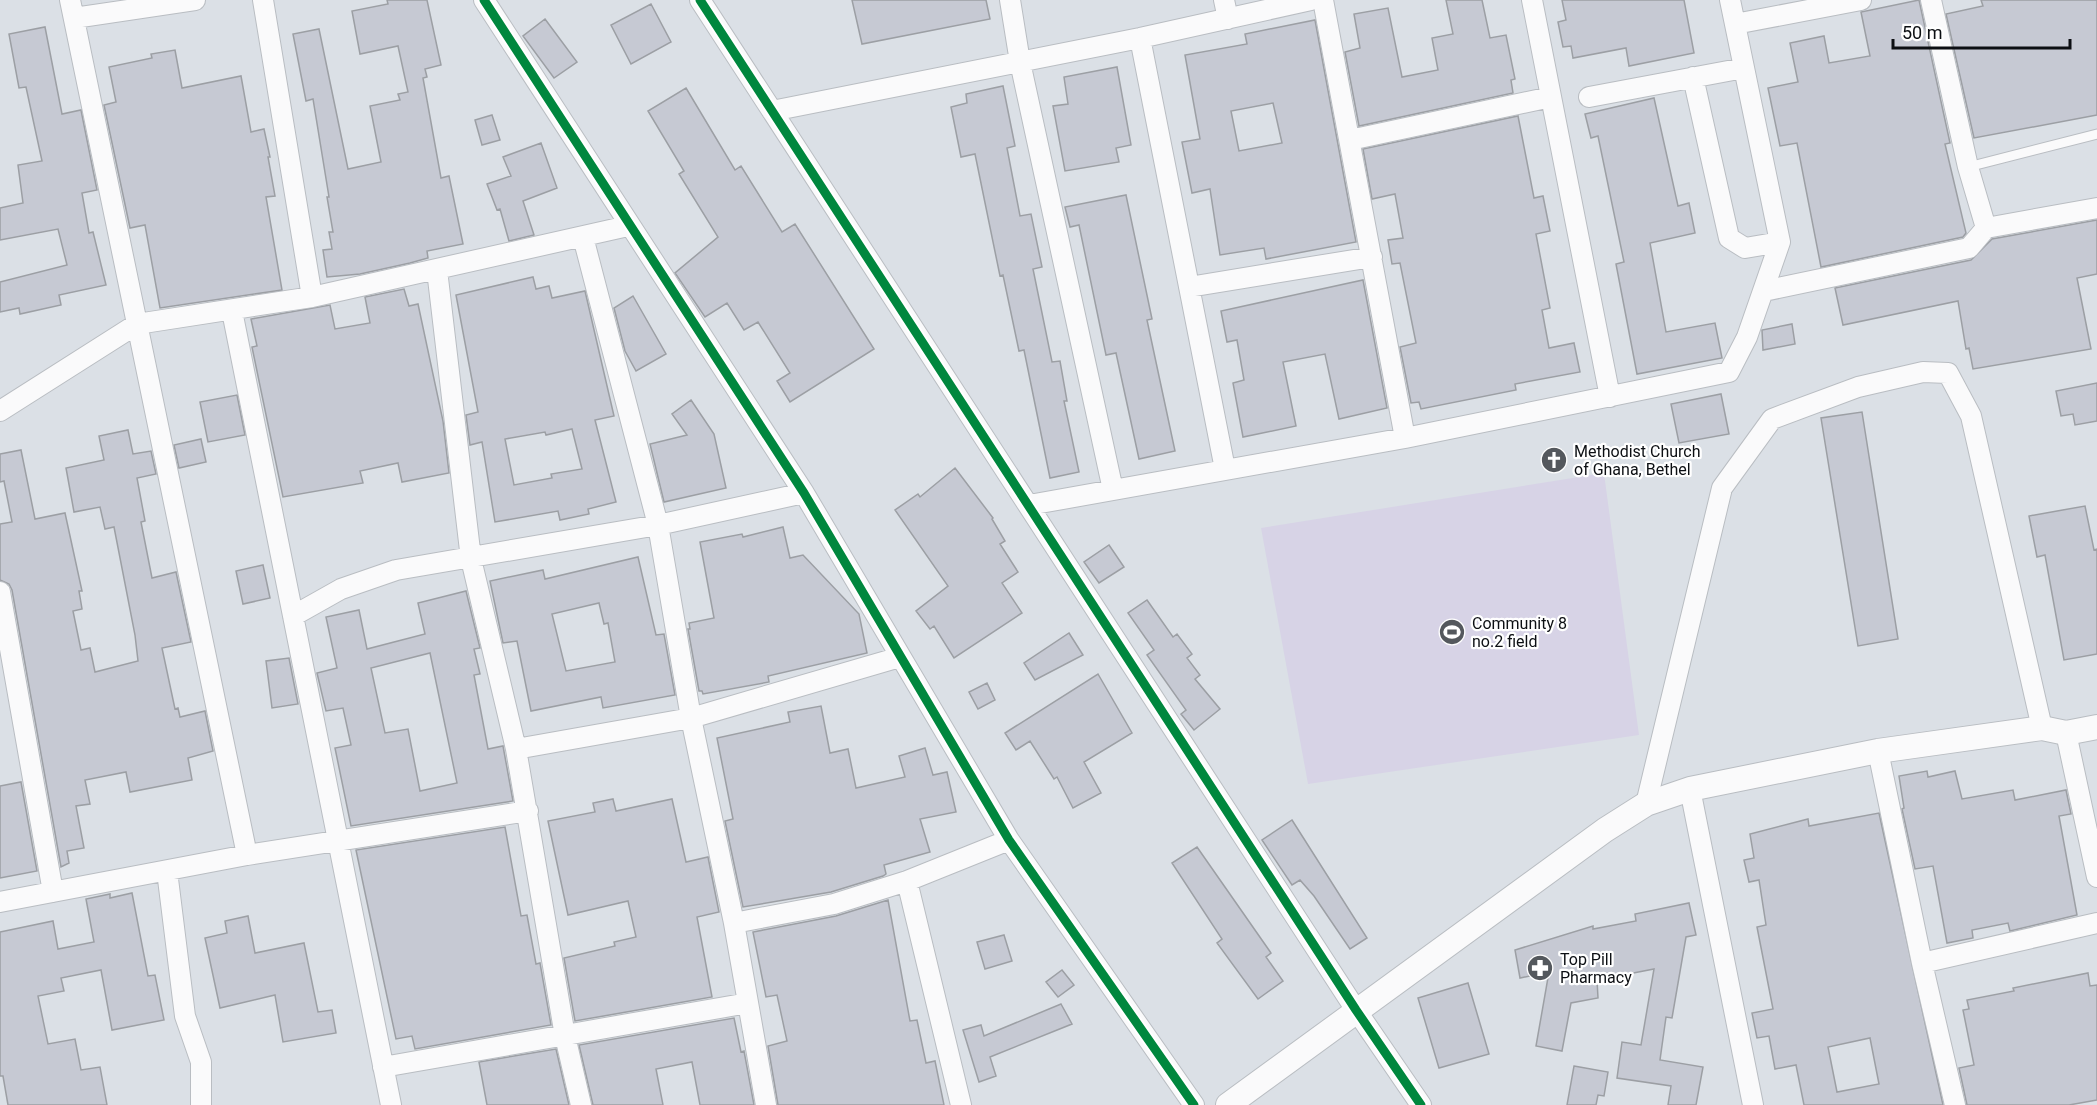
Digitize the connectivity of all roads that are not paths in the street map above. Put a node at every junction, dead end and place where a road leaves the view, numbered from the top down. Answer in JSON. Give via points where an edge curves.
{"nodes":[{"id":1,"x":195,"y":0,"type":"edge"},
{"id":2,"x":263,"y":0,"type":"edge"},
{"id":3,"x":484,"y":0,"type":"edge"},
{"id":4,"x":700,"y":0,"type":"edge"},
{"id":5,"x":1010,"y":0,"type":"edge"},
{"id":6,"x":1311,"y":0,"type":"edge"},
{"id":7,"x":1323,"y":0,"type":"edge"},
{"id":8,"x":1532,"y":0,"type":"edge"},
{"id":9,"x":1730,"y":0,"type":"edge"},
{"id":10,"x":1861,"y":0,"type":"edge"},
{"id":11,"x":1931,"y":0,"type":"edge"},
{"id":12,"x":72,"y":9,"type":"edge"},
{"id":13,"x":1226,"y":9,"type":"edge"},
{"id":14,"x":1736,"y":24,"type":"junction"},
{"id":15,"x":1140,"y":38,"type":"junction"},
{"id":16,"x":1020,"y":62,"type":"junction"},
{"id":17,"x":1744,"y":68,"type":"junction"},
{"id":18,"x":1692,"y":77,"type":"junction"},
{"id":19,"x":1551,"y":97,"type":"junction"},
{"id":20,"x":1589,"y":97,"type":"dead end"},
{"id":21,"x":772,"y":111,"type":"junction"},
{"id":22,"x":2097,"y":134,"type":"edge"},
{"id":23,"x":1350,"y":140,"type":"junction"},
{"id":24,"x":1968,"y":167,"type":"junction"},
{"id":25,"x":2097,"y":208,"type":"edge"},
{"id":26,"x":628,"y":226,"type":"junction"},
{"id":27,"x":1986,"y":228,"type":"junction"},
{"id":28,"x":583,"y":237,"type":"junction"},
{"id":29,"x":1780,"y":242,"type":"junction"},
{"id":30,"x":1372,"y":257,"type":"junction"},
{"id":31,"x":437,"y":270,"type":"junction"},
{"id":32,"x":1189,"y":287,"type":"junction"},
{"id":33,"x":1764,"y":291,"type":"junction"},
{"id":34,"x":312,"y":297,"type":"junction"},
{"id":35,"x":232,"y":311,"type":"junction"},
{"id":36,"x":137,"y":324,"type":"junction"},
{"id":37,"x":1610,"y":397,"type":"junction"},
{"id":38,"x":0,"y":411,"type":"edge"},
{"id":39,"x":1405,"y":438,"type":"junction"},
{"id":40,"x":1225,"y":469,"type":"junction"},
{"id":41,"x":1113,"y":490,"type":"junction"},
{"id":42,"x":804,"y":493,"type":"junction"},
{"id":43,"x":1029,"y":505,"type":"junction"},
{"id":44,"x":657,"y":525,"type":"junction"},
{"id":45,"x":471,"y":559,"type":"junction"},
{"id":46,"x":0,"y":592,"type":"edge"},
{"id":47,"x":293,"y":616,"type":"junction"},
{"id":48,"x":900,"y":657,"type":"junction"},
{"id":49,"x":692,"y":718,"type":"junction"},
{"id":50,"x":2097,"y":727,"type":"edge"},
{"id":51,"x":2042,"y":728,"type":"junction"},
{"id":52,"x":2066,"y":733,"type":"junction"},
{"id":53,"x":516,"y":749,"type":"junction"},
{"id":54,"x":1878,"y":752,"type":"junction"},
{"id":55,"x":1690,"y":789,"type":"junction"},
{"id":56,"x":1646,"y":804,"type":"junction"},
{"id":57,"x":528,"y":811,"type":"junction"},
{"id":58,"x":1010,"y":840,"type":"junction"},
{"id":59,"x":338,"y":841,"type":"junction"},
{"id":60,"x":247,"y":855,"type":"junction"},
{"id":61,"x":167,"y":871,"type":"junction"},
{"id":62,"x":2097,"y":877,"type":"edge"},
{"id":63,"x":907,"y":880,"type":"junction"},
{"id":64,"x":53,"y":892,"type":"junction"},
{"id":65,"x":0,"y":902,"type":"edge"},
{"id":66,"x":734,"y":922,"type":"junction"},
{"id":67,"x":2097,"y":923,"type":"edge"},
{"id":68,"x":1922,"y":963,"type":"junction"},
{"id":69,"x":748,"y":1003,"type":"junction"},
{"id":70,"x":1356,"y":1010,"type":"junction"},
{"id":71,"x":565,"y":1036,"type":"junction"},
{"id":72,"x":383,"y":1067,"type":"junction"},
{"id":73,"x":201,"y":1105,"type":"edge"},
{"id":74,"x":391,"y":1105,"type":"edge"},
{"id":75,"x":581,"y":1105,"type":"edge"},
{"id":76,"x":766,"y":1105,"type":"edge"},
{"id":77,"x":961,"y":1105,"type":"edge"},
{"id":78,"x":1194,"y":1105,"type":"edge"},
{"id":79,"x":1228,"y":1105,"type":"edge"},
{"id":80,"x":1421,"y":1105,"type":"edge"},
{"id":81,"x":1753,"y":1105,"type":"edge"},
{"id":82,"x":1955,"y":1105,"type":"edge"}],
"edges":[{"from":1,"to":12,"type":"street"},
{"from":2,"to":34,"type":"street"},
{"from":3,"to":26,"type":"street"},
{"from":4,"to":21,"type":"street"},
{"from":5,"to":16,"type":"street"},
{"from":6,"to":13,"type":"street"},
{"from":7,"to":23,"type":"street"},
{"from":8,"to":19,"type":"street"},
{"from":9,"to":14,"type":"street"},
{"from":10,"to":14,"type":"street"},
{"from":11,"to":24,"type":"street"},
{"from":12,"to":36,"type":"street"},
{"from":13,"to":15,"type":"street"},
{"from":14,"to":17,"type":"street"},
{"from":15,"to":16,"type":"street"},
{"from":15,"to":32,"type":"street"},
{"from":16,"to":21,"type":"street"},
{"from":16,"to":41,"type":"street"},
{"from":17,"to":18,"type":"street"},
{"from":17,"to":29,"type":"street"},
{"from":18,"to":20,"type":"street"},
{"from":18,"to":29,"type":"street","via":[[1729,238],[1745,248]]},
{"from":19,"to":23,"type":"street"},
{"from":19,"to":37,"type":"street"},
{"from":21,"to":43,"type":"street"},
{"from":22,"to":24,"type":"lane"},
{"from":23,"to":30,"type":"street"},
{"from":24,"to":27,"type":"street"},
{"from":25,"to":27,"type":"street"},
{"from":26,"to":28,"type":"street"},
{"from":26,"to":42,"type":"street"},
{"from":27,"to":33,"type":"street","via":[[1969,248]]},
{"from":28,"to":31,"type":"street"},
{"from":28,"to":44,"type":"street"},
{"from":29,"to":33,"type":"street"},
{"from":30,"to":32,"type":"street"},
{"from":30,"to":39,"type":"street"},
{"from":31,"to":34,"type":"street"},
{"from":31,"to":45,"type":"street"},
{"from":32,"to":40,"type":"street"},
{"from":33,"to":37,"type":"street","via":[[1729,372]]},
{"from":34,"to":35,"type":"street"},
{"from":35,"to":36,"type":"street"},
{"from":35,"to":47,"type":"street"},
{"from":36,"to":38,"type":"street"},
{"from":36,"to":60,"type":"street"},
{"from":37,"to":39,"type":"street"},
{"from":39,"to":40,"type":"street"},
{"from":40,"to":41,"type":"street"},
{"from":41,"to":43,"type":"street"},
{"from":42,"to":44,"type":"street"},
{"from":42,"to":48,"type":"street"},
{"from":43,"to":70,"type":"street"},
{"from":44,"to":45,"type":"street"},
{"from":44,"to":49,"type":"street"},
{"from":45,"to":47,"type":"street","via":[[396,570],[341,589]]},
{"from":45,"to":53,"type":"street"},
{"from":46,"to":64,"type":"street"},
{"from":47,"to":59,"type":"street"},
{"from":48,"to":49,"type":"street"},
{"from":48,"to":58,"type":"street"},
{"from":49,"to":53,"type":"street"},
{"from":49,"to":66,"type":"street"},
{"from":50,"to":52,"type":"street"},
{"from":51,"to":52,"type":"street"},
{"from":51,"to":54,"type":"street"},
{"from":51,"to":56,"type":"street","via":[[1971,416],[1948,373],[1923,372],[1858,387],[1772,419],[1722,488]]},
{"from":52,"to":62,"type":"street"},
{"from":53,"to":57,"type":"street"},
{"from":54,"to":55,"type":"street"},
{"from":54,"to":68,"type":"street"},
{"from":55,"to":56,"type":"street"},
{"from":55,"to":81,"type":"street"},
{"from":56,"to":70,"type":"street"},
{"from":57,"to":59,"type":"street"},
{"from":57,"to":71,"type":"street"},
{"from":58,"to":63,"type":"street"},
{"from":58,"to":78,"type":"street"},
{"from":59,"to":60,"type":"street"},
{"from":59,"to":72,"type":"street"},
{"from":60,"to":61,"type":"street"},
{"from":61,"to":64,"type":"street"},
{"from":61,"to":73,"type":"street","via":[[185,1016],[201,1062]]},
{"from":63,"to":66,"type":"street","via":[[834,904]]},
{"from":63,"to":77,"type":"street"},
{"from":64,"to":65,"type":"street"},
{"from":66,"to":69,"type":"street"},
{"from":67,"to":68,"type":"street"},
{"from":68,"to":82,"type":"street"},
{"from":69,"to":71,"type":"street"},
{"from":69,"to":76,"type":"street"},
{"from":70,"to":79,"type":"street"},
{"from":70,"to":80,"type":"street"},
{"from":71,"to":72,"type":"street"},
{"from":71,"to":75,"type":"street"},
{"from":72,"to":74,"type":"street"}]}
